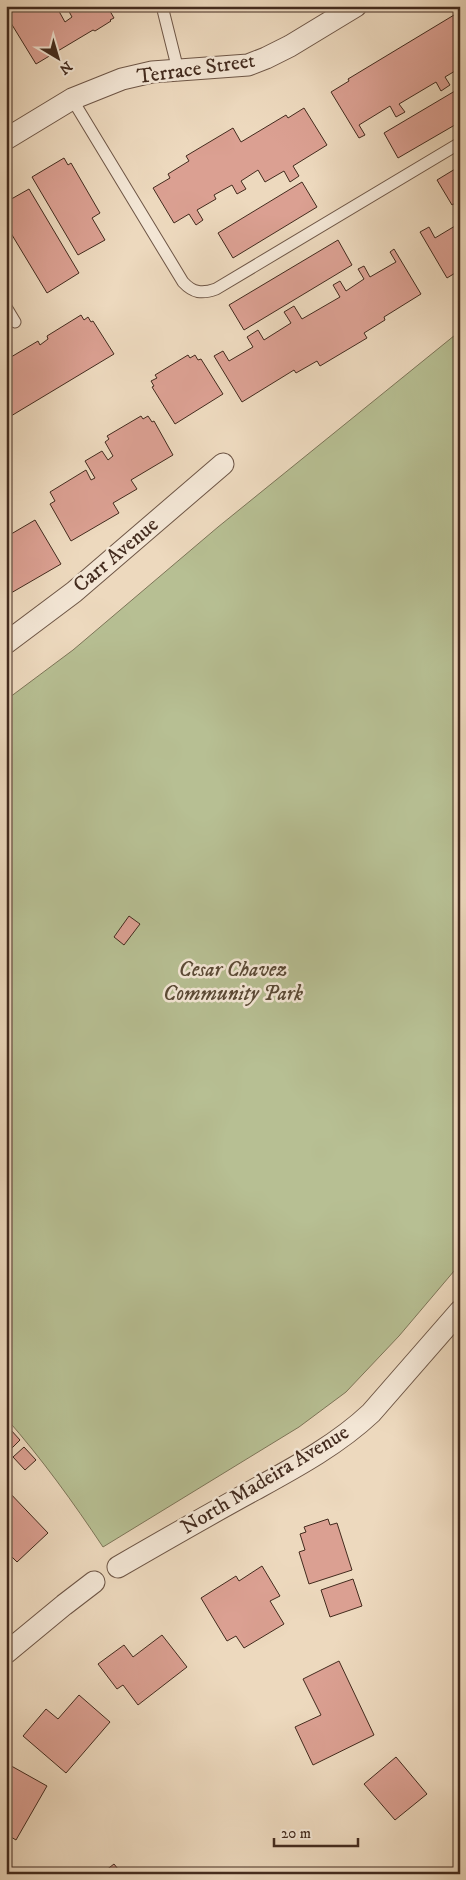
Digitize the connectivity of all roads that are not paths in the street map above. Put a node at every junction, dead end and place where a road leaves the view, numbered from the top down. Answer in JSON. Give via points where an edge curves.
{"nodes":[{"id":1,"x":162,"y":6,"type":"edge"},
{"id":2,"x":356,"y":6,"type":"edge"},
{"id":3,"x":178,"y":70,"type":"junction"},
{"id":4,"x":72,"y":99,"type":"junction"},
{"id":5,"x":6,"y":138,"type":"edge"},
{"id":6,"x":460,"y":143,"type":"edge"},
{"id":7,"x":6,"y":307,"type":"edge"},
{"id":8,"x":15,"y":322,"type":"dead end"},
{"id":9,"x":223,"y":464,"type":"dead end"},
{"id":10,"x":6,"y":643,"type":"edge"},
{"id":11,"x":460,"y":1311,"type":"edge"},
{"id":12,"x":118,"y":1567,"type":"dead end"},
{"id":13,"x":94,"y":1582,"type":"dead end"},
{"id":14,"x":6,"y":1653,"type":"edge"}],
"edges":[{"from":1,"to":3,"type":"lane"},
{"from":2,"to":3,"type":"street","name":"Terrace Street","via":[[290,46],[248,65]]},
{"from":3,"to":4,"type":"street","name":"Terrace Street","via":[[122,79]]},
{"from":4,"to":5,"type":"street","name":"Terrace Street"},
{"from":4,"to":6,"type":"lane","via":[[183,282],[197,292],[216,289]]},
{"from":7,"to":8,"type":"lane"},
{"from":9,"to":10,"type":"street","name":"Carr Avenue","via":[[74,592]]},
{"from":11,"to":12,"type":"street","name":"North Madeira Avenue","via":[[360,1424],[278,1477]]},
{"from":13,"to":14,"type":"street"}]}
